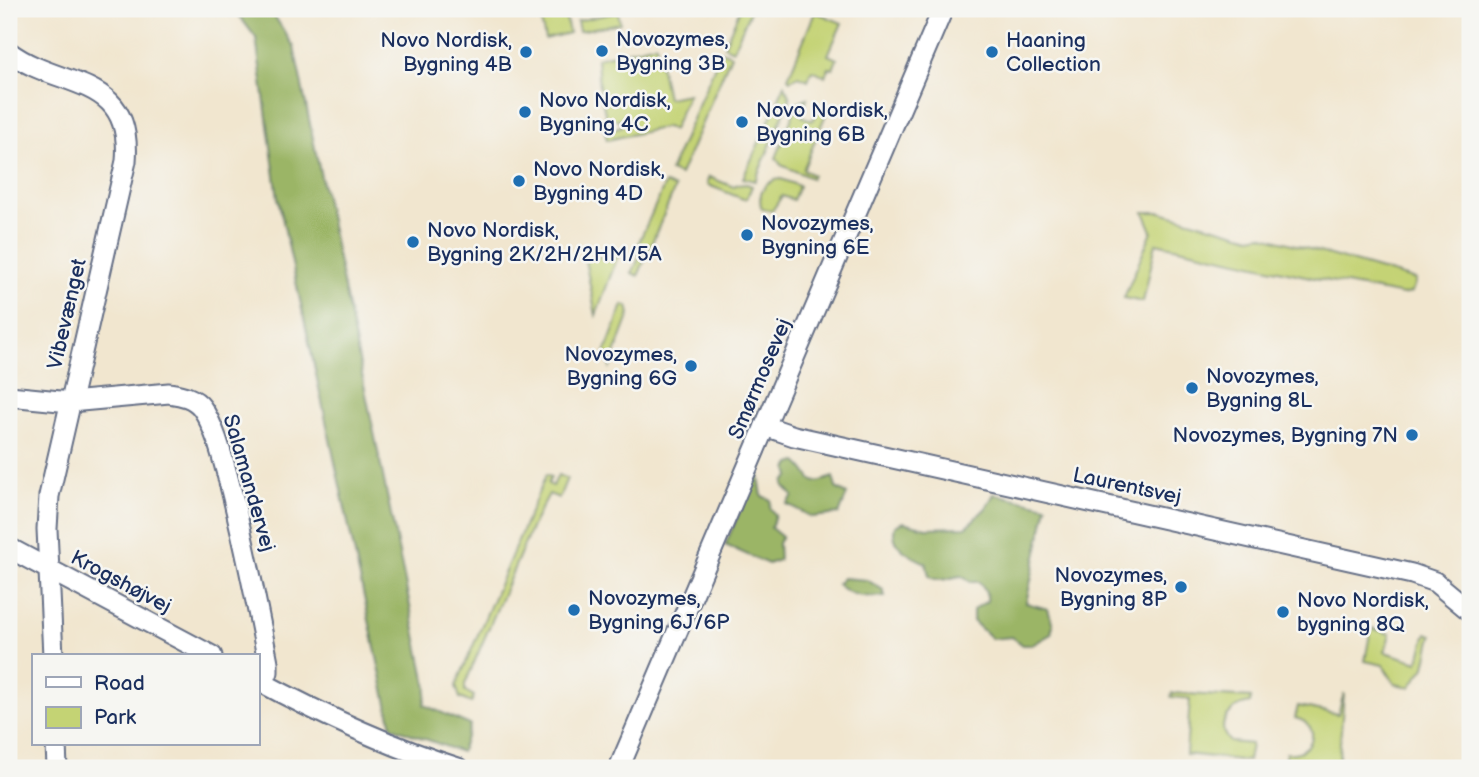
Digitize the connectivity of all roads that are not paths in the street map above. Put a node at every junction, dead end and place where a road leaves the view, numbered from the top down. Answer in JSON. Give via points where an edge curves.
{"nodes":[{"id":1,"x":943,"y":9,"type":"edge"},
{"id":2,"x":9,"y":52,"type":"edge"},
{"id":3,"x":9,"y":397,"type":"edge"},
{"id":4,"x":70,"y":402,"type":"junction"},
{"id":5,"x":765,"y":426,"type":"junction"},
{"id":6,"x":9,"y":548,"type":"edge"},
{"id":7,"x":50,"y":570,"type":"junction"},
{"id":8,"x":1470,"y":611,"type":"edge"},
{"id":9,"x":53,"y":654,"type":"edge"},
{"id":10,"x":208,"y":654,"type":"edge"},
{"id":11,"x":260,"y":682,"type":"edge"},
{"id":12,"x":56,"y":746,"type":"edge"},
{"id":13,"x":57,"y":768,"type":"edge"},
{"id":14,"x":458,"y":768,"type":"edge"},
{"id":15,"x":618,"y":768,"type":"edge"}],
"edges":[{"from":1,"to":5,"type":"street","name":"Smørmosevej"},
{"from":2,"to":4,"type":"street","name":"Vibevænget","via":[[42,71],[100,92],[115,107],[127,134],[126,161]]},
{"from":3,"to":4,"type":"street","name":"Salamandervej"},
{"from":4,"to":7,"type":"street","name":"Vibevænget","via":[[49,496]]},
{"from":4,"to":11,"type":"street","name":"Salamandervej","via":[[169,393],[195,400],[202,408],[246,545],[268,662],[268,672]]},
{"from":5,"to":8,"type":"street","name":"Laurentsvej","via":[[1412,574],[1435,582]]},
{"from":5,"to":15,"type":"street","name":"Smørmosevej"},
{"from":6,"to":7,"type":"street","name":"Krogshøjvej"},
{"from":7,"to":9,"type":"street","name":"Vibevænget"},
{"from":7,"to":10,"type":"street","name":"Krogshøjvej"},
{"from":11,"to":14,"type":"street","via":[[345,724]]},
{"from":12,"to":13,"type":"street"}]}
